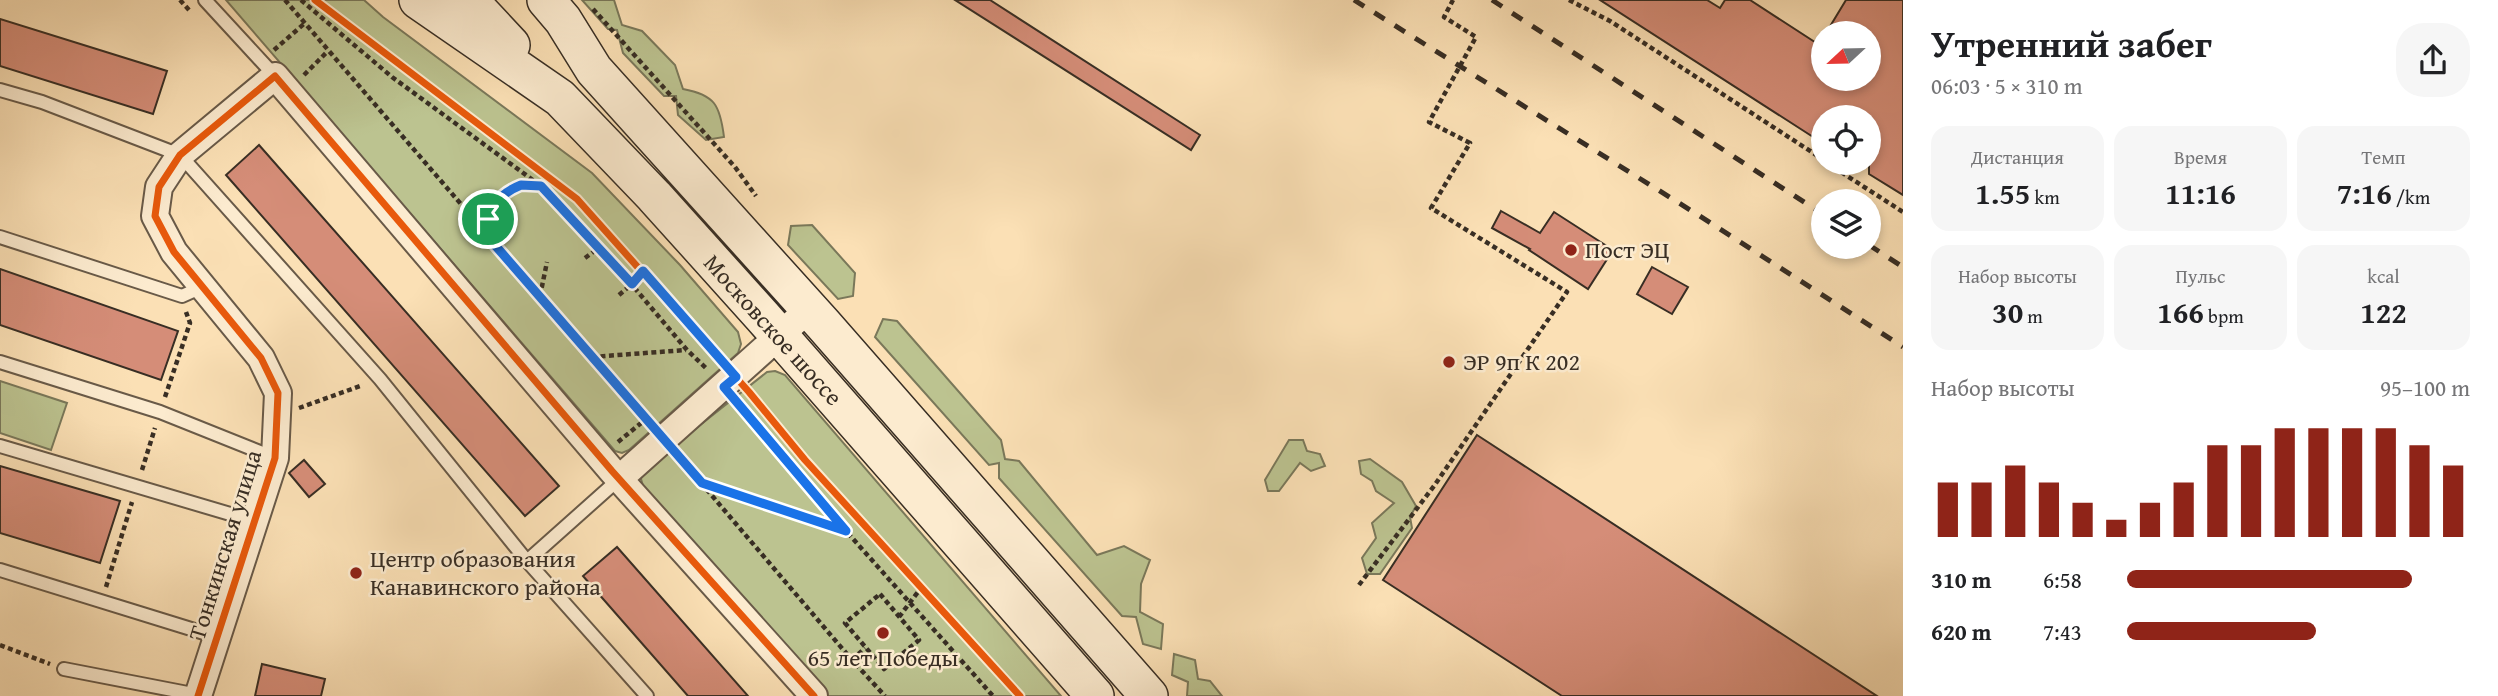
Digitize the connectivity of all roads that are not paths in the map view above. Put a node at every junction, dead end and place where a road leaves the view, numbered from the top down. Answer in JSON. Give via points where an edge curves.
{"nodes":[{"id":1,"x":205,"y":0,"type":"edge"},
{"id":2,"x":418,"y":0,"type":"edge"},
{"id":3,"x":469,"y":0,"type":"edge"},
{"id":4,"x":520,"y":0,"type":"edge"},
{"id":5,"x":546,"y":0,"type":"edge"},
{"id":6,"x":594,"y":70,"type":"junction"},
{"id":7,"x":275,"y":76,"type":"junction"},
{"id":8,"x":0,"y":90,"type":"edge"},
{"id":9,"x":559,"y":98,"type":"junction"},
{"id":10,"x":180,"y":155,"type":"junction"},
{"id":11,"x":0,"y":237,"type":"edge"},
{"id":12,"x":192,"y":292,"type":"junction"},
{"id":13,"x":809,"y":309,"type":"junction"},
{"id":14,"x":779,"y":337,"type":"junction"},
{"id":15,"x":0,"y":362,"type":"edge"},
{"id":16,"x":0,"y":446,"type":"edge"},
{"id":17,"x":275,"y":458,"type":"junction"},
{"id":18,"x":620,"y":479,"type":"junction"},
{"id":19,"x":254,"y":521,"type":"junction"},
{"id":20,"x":527,"y":561,"type":"junction"},
{"id":21,"x":0,"y":570,"type":"edge"},
{"id":22,"x":217,"y":637,"type":"junction"},
{"id":23,"x":64,"y":669,"type":"road end"},
{"id":24,"x":198,"y":696,"type":"edge"},
{"id":25,"x":647,"y":696,"type":"edge"},
{"id":26,"x":814,"y":696,"type":"edge"},
{"id":27,"x":1095,"y":696,"type":"edge"},
{"id":28,"x":1149,"y":696,"type":"edge"}],
"edges":[{"from":1,"to":7,"type":"lane"},
{"from":2,"to":9,"type":"main road","name":"Московское шоссе"},
{"from":3,"to":9,"type":"main road"},
{"from":4,"to":6,"type":"main road"},
{"from":5,"to":6,"type":"main road","name":"Московское шоссе"},
{"from":6,"to":13,"type":"main road","name":"Московское шоссе"},
{"from":7,"to":10,"type":"street","name":"Тонкинская улица"},
{"from":7,"to":18,"type":"street"},
{"from":8,"to":10,"type":"lane"},
{"from":9,"to":14,"type":"main road","name":"Московское шоссе","via":[[654,196]]},
{"from":10,"to":12,"type":"street","name":"Тонкинская улица","via":[[159,187],[155,216]]},
{"from":10,"to":20,"type":"lane","via":[[380,379]]},
{"from":11,"to":12,"type":"lane"},
{"from":12,"to":17,"type":"street","name":"Тонкинская улица","via":[[261,358],[278,393]]},
{"from":13,"to":14,"type":"street"},
{"from":13,"to":28,"type":"main road","name":"Московское шоссе"},
{"from":14,"to":18,"type":"street","via":[[716,378],[664,439]]},
{"from":14,"to":27,"type":"main road","name":"Московское шоссе"},
{"from":15,"to":17,"type":"lane","via":[[160,412]]},
{"from":16,"to":19,"type":"lane"},
{"from":17,"to":19,"type":"street","name":"Тонкинская улица"},
{"from":18,"to":20,"type":"lane"},
{"from":18,"to":26,"type":"street"},
{"from":19,"to":22,"type":"street","name":"Тонкинская улица"},
{"from":20,"to":25,"type":"lane"},
{"from":21,"to":22,"type":"lane"},
{"from":22,"to":24,"type":"street","name":"Тонкинская улица"},
{"from":23,"to":24,"type":"lane"}]}
